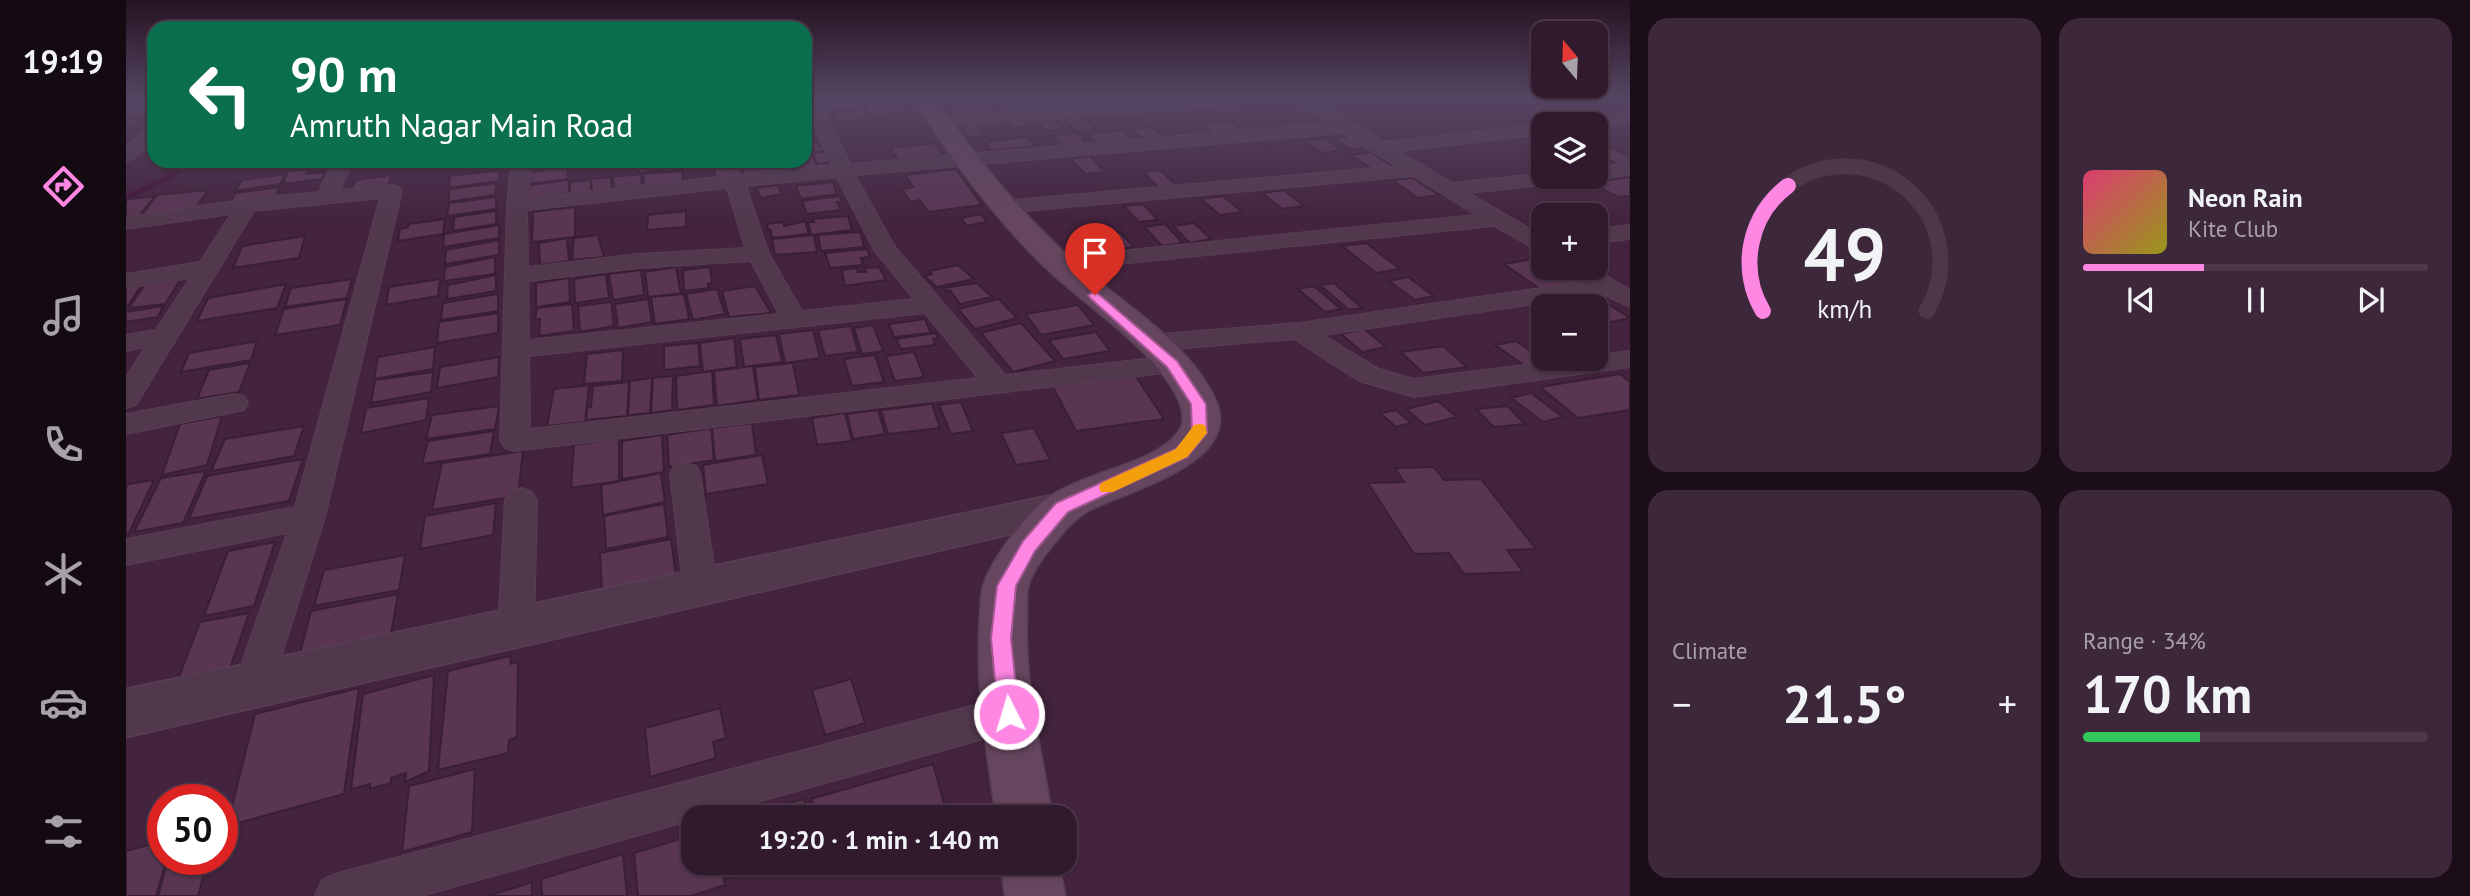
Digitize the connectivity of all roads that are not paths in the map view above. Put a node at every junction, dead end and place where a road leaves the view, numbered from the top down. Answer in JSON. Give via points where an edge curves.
{"nodes":[{"id":1,"x":144,"y":139,"type":"edge"},
{"id":2,"x":829,"y":139,"type":"edge"},
{"id":3,"x":950,"y":139,"type":"edge"},
{"id":4,"x":1214,"y":139,"type":"edge"},
{"id":5,"x":1366,"y":139,"type":"edge"},
{"id":6,"x":1460,"y":139,"type":"edge"},
{"id":7,"x":1381,"y":148,"type":"junction"},
{"id":8,"x":130,"y":149,"type":"edge"},
{"id":9,"x":965,"y":161,"type":"junction"},
{"id":10,"x":340,"y":168,"type":"edge"},
{"id":11,"x":520,"y":168,"type":"edge"},
{"id":12,"x":1630,"y":169,"type":"edge"},
{"id":13,"x":843,"y":170,"type":"junction"},
{"id":14,"x":1418,"y":170,"type":"junction"},
{"id":15,"x":1608,"y":172,"type":"edge"},
{"id":16,"x":1531,"y":180,"type":"edge"},
{"id":17,"x":735,"y":182,"type":"junction"},
{"id":18,"x":1449,"y":189,"type":"junction"},
{"id":19,"x":327,"y":197,"type":"junction"},
{"id":20,"x":247,"y":205,"type":"junction"},
{"id":21,"x":517,"y":205,"type":"junction"},
{"id":22,"x":1002,"y":206,"type":"junction"},
{"id":23,"x":1498,"y":219,"type":"junction"},
{"id":24,"x":126,"y":223,"type":"edge"},
{"id":25,"x":1630,"y":232,"type":"edge"},
{"id":26,"x":1608,"y":235,"type":"edge"},
{"id":27,"x":1531,"y":238,"type":"edge"},
{"id":28,"x":758,"y":254,"type":"junction"},
{"id":29,"x":1058,"y":263,"type":"junction"},
{"id":30,"x":207,"y":268,"type":"junction"},
{"id":31,"x":516,"y":275,"type":"junction"},
{"id":32,"x":1597,"y":280,"type":"edge"},
{"id":33,"x":126,"y":281,"type":"edge"},
{"id":34,"x":1607,"y":286,"type":"junction"},
{"id":35,"x":1630,"y":300,"type":"edge"},
{"id":36,"x":931,"y":305,"type":"junction"},
{"id":37,"x":795,"y":321,"type":"junction"},
{"id":38,"x":1298,"y":331,"type":"junction"},
{"id":39,"x":167,"y":336,"type":"junction"},
{"id":40,"x":126,"y":343,"type":"edge"},
{"id":41,"x":517,"y":349,"type":"junction"},
{"id":42,"x":1161,"y":354,"type":"junction"},
{"id":43,"x":1630,"y":359,"type":"edge"},
{"id":44,"x":998,"y":384,"type":"junction"},
{"id":45,"x":126,"y":399,"type":"edge"},
{"id":46,"x":234,"y":403,"type":"dead end"},
{"id":47,"x":126,"y":424,"type":"edge"},
{"id":48,"x":685,"y":474,"type":"dead end"},
{"id":49,"x":520,"y":500,"type":"dead end"},
{"id":50,"x":1062,"y":508,"type":"junction"},
{"id":51,"x":309,"y":517,"type":"junction"},
{"id":52,"x":126,"y":552,"type":"edge"},
{"id":53,"x":701,"y":586,"type":"junction"},
{"id":54,"x":516,"y":630,"type":"junction"},
{"id":55,"x":253,"y":686,"type":"junction"},
{"id":56,"x":126,"y":713,"type":"edge"},
{"id":57,"x":1009,"y":714,"type":"junction"},
{"id":58,"x":1022,"y":805,"type":"edge"},
{"id":59,"x":1032,"y":875,"type":"edge"},
{"id":60,"x":338,"y":896,"type":"edge"},
{"id":61,"x":1035,"y":896,"type":"edge"}],
"edges":[{"from":1,"to":8,"type":"street"},
{"from":2,"to":13,"type":"street"},
{"from":3,"to":9,"type":"main road"},
{"from":4,"to":9,"type":"street"},
{"from":5,"to":7,"type":"street"},
{"from":6,"to":7,"type":"street"},
{"from":7,"to":14,"type":"street"},
{"from":9,"to":13,"type":"street"},
{"from":9,"to":22,"type":"main road"},
{"from":10,"to":19,"type":"street"},
{"from":11,"to":21,"type":"street"},
{"from":12,"to":15,"type":"street"},
{"from":13,"to":17,"type":"street"},
{"from":13,"to":36,"type":"street","via":[[884,250]]},
{"from":14,"to":18,"type":"street"},
{"from":14,"to":22,"type":"street"},
{"from":16,"to":18,"type":"street"},
{"from":17,"to":21,"type":"street"},
{"from":17,"to":28,"type":"street"},
{"from":18,"to":23,"type":"street"},
{"from":19,"to":20,"type":"street"},
{"from":19,"to":51,"type":"street","via":[[392,191]]},
{"from":20,"to":24,"type":"street"},
{"from":20,"to":30,"type":"street"},
{"from":21,"to":31,"type":"street"},
{"from":22,"to":29,"type":"main road"},
{"from":23,"to":27,"type":"street"},
{"from":23,"to":29,"type":"street"},
{"from":25,"to":26,"type":"street"},
{"from":28,"to":31,"type":"street"},
{"from":28,"to":37,"type":"street"},
{"from":29,"to":42,"type":"main road"},
{"from":30,"to":33,"type":"street"},
{"from":30,"to":39,"type":"street"},
{"from":31,"to":41,"type":"street"},
{"from":32,"to":34,"type":"street"},
{"from":34,"to":35,"type":"street"},
{"from":34,"to":38,"type":"street"},
{"from":36,"to":37,"type":"street"},
{"from":36,"to":44,"type":"street"},
{"from":37,"to":41,"type":"street"},
{"from":38,"to":42,"type":"street"},
{"from":38,"to":43,"type":"street","via":[[1369,375],[1414,388]]},
{"from":39,"to":40,"type":"street"},
{"from":39,"to":45,"type":"street"},
{"from":41,"to":44,"type":"street","via":[[515,441]]},
{"from":42,"to":44,"type":"street"},
{"from":42,"to":50,"type":"main road","via":[[1199,404],[1199,433],[1181,453]]},
{"from":46,"to":47,"type":"street"},
{"from":48,"to":53,"type":"street"},
{"from":49,"to":54,"type":"street"},
{"from":50,"to":53,"type":"street"},
{"from":50,"to":57,"type":"main road","via":[[1029,546],[1006,586],[1001,638]]},
{"from":51,"to":52,"type":"street"},
{"from":51,"to":55,"type":"street"},
{"from":53,"to":54,"type":"street"},
{"from":54,"to":55,"type":"street"},
{"from":55,"to":56,"type":"street"},
{"from":57,"to":58,"type":"main road"},
{"from":57,"to":60,"type":"street"},
{"from":59,"to":61,"type":"main road"}]}
